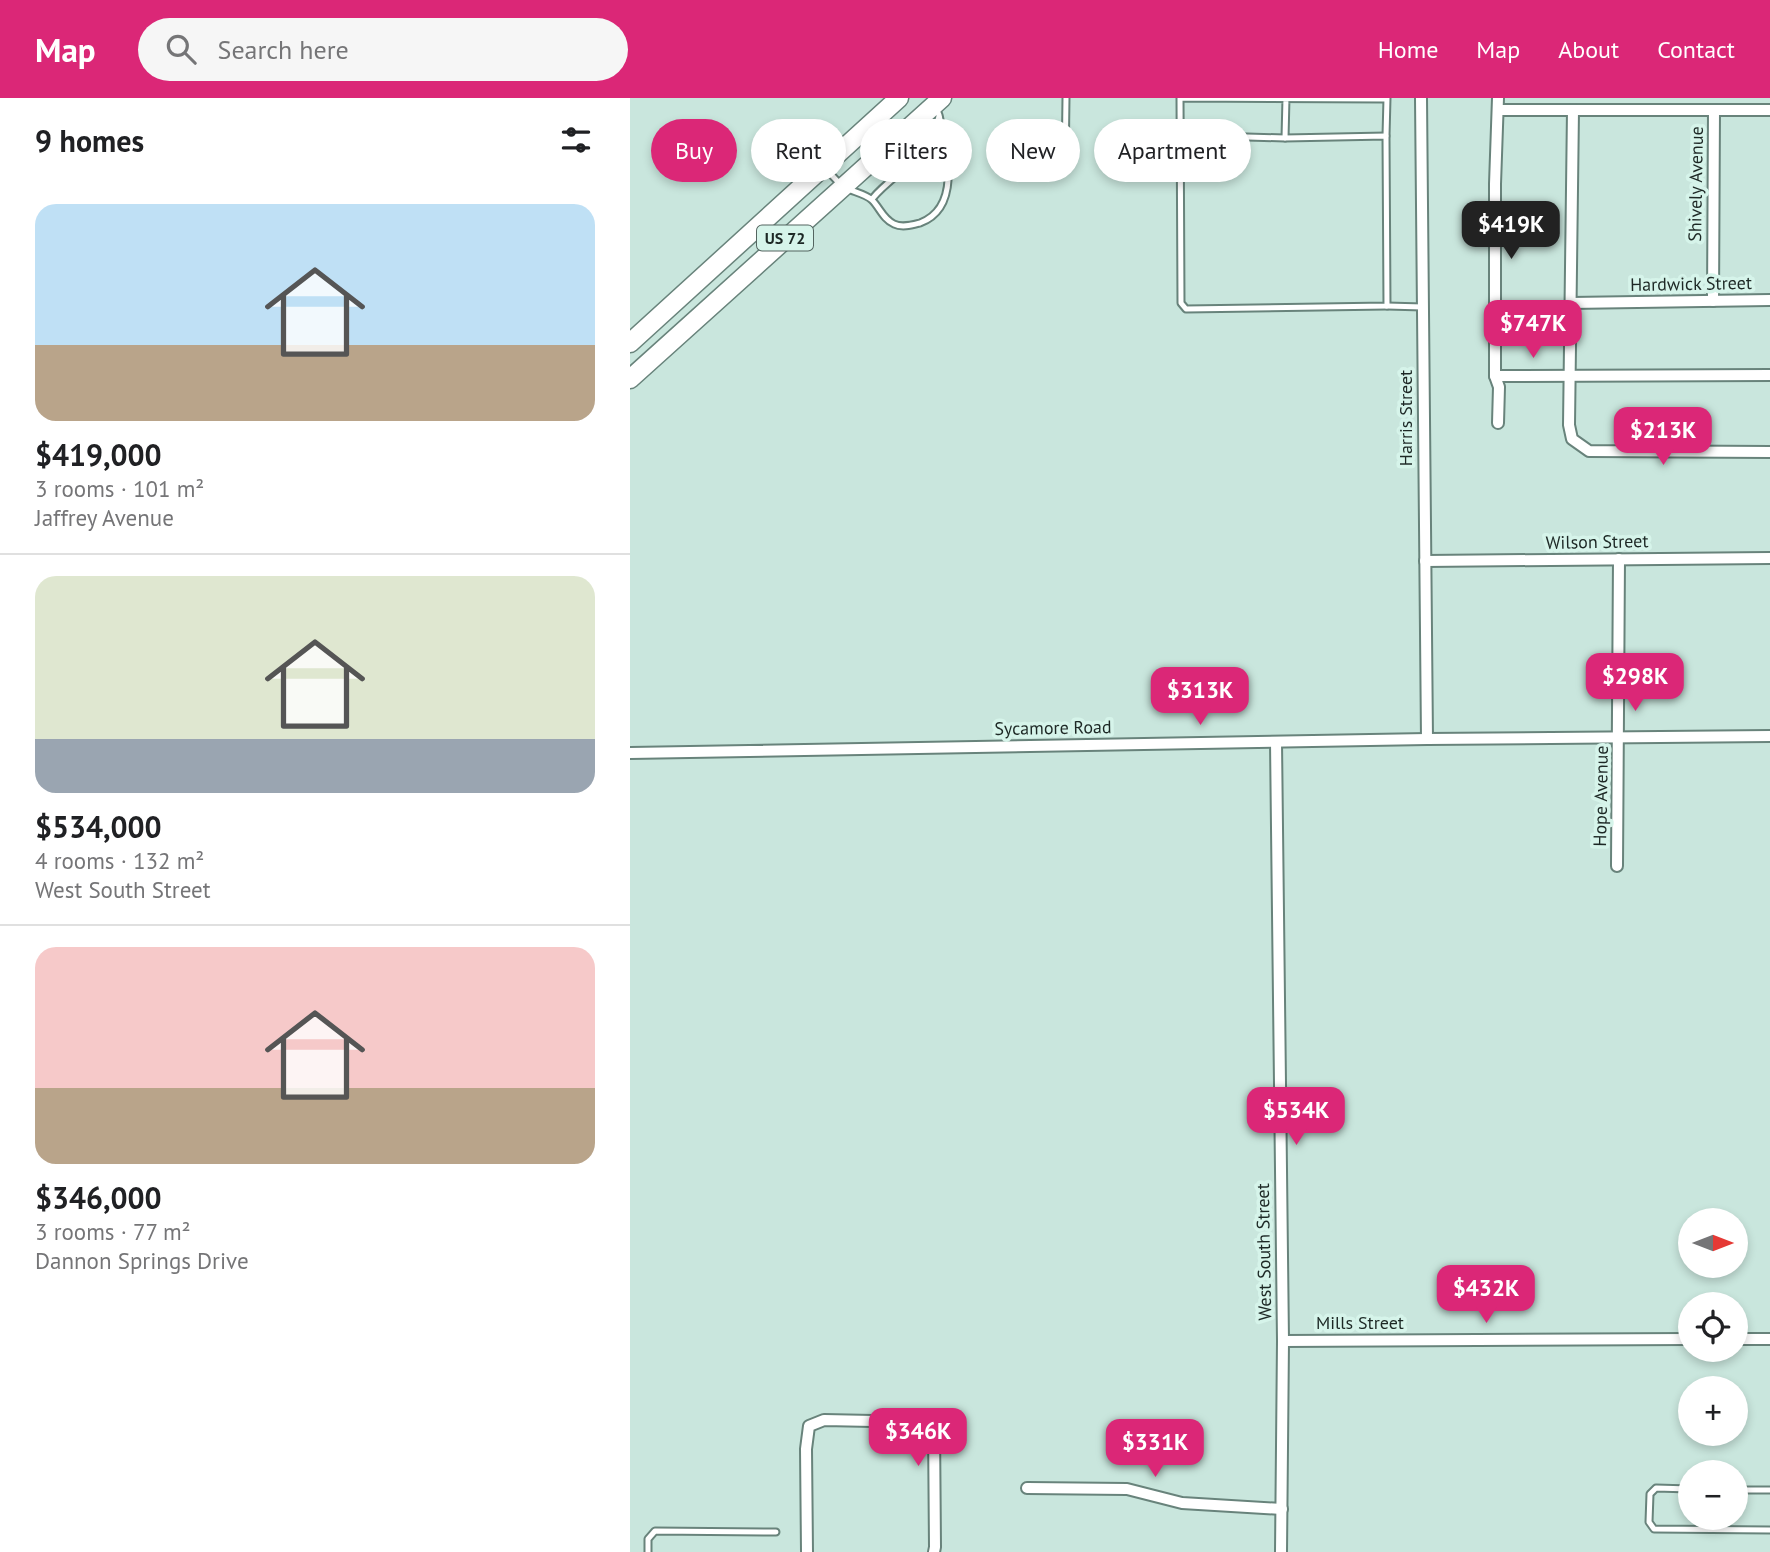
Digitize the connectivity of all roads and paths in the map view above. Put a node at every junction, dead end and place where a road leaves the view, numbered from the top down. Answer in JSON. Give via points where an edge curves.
{"nodes":[{"id":1,"x":899,"y":98,"type":"edge"},
{"id":2,"x":1066,"y":98,"type":"edge"},
{"id":3,"x":1286,"y":98,"type":"edge"},
{"id":4,"x":1421,"y":98,"type":"edge"},
{"id":5,"x":1387,"y":99,"type":"edge"},
{"id":6,"x":1498,"y":104,"type":"edge"},
{"id":7,"x":938,"y":106,"type":"edge"},
{"id":8,"x":1573,"y":110,"type":"junction"},
{"id":9,"x":1714,"y":110,"type":"junction"},
{"id":10,"x":1770,"y":110,"type":"edge"},
{"id":11,"x":1066,"y":119,"type":"edge"},
{"id":12,"x":1180,"y":119,"type":"edge"},
{"id":13,"x":1386,"y":136,"type":"junction"},
{"id":14,"x":1251,"y":137,"type":"edge"},
{"id":15,"x":1285,"y":138,"type":"junction"},
{"id":16,"x":846,"y":147,"type":"edge"},
{"id":17,"x":807,"y":182,"type":"edge"},
{"id":18,"x":838,"y":182,"type":"edge"},
{"id":19,"x":1180,"y":182,"type":"edge"},
{"id":20,"x":842,"y":186,"type":"junction"},
{"id":21,"x":872,"y":199,"type":"junction"},
{"id":22,"x":1770,"y":300,"type":"edge"},
{"id":23,"x":1713,"y":301,"type":"junction"},
{"id":24,"x":1571,"y":303,"type":"junction"},
{"id":25,"x":1387,"y":306,"type":"junction"},
{"id":26,"x":1423,"y":306,"type":"junction"},
{"id":27,"x":630,"y":343,"type":"edge"},
{"id":28,"x":1770,"y":375,"type":"edge"},
{"id":29,"x":1496,"y":376,"type":"junction"},
{"id":30,"x":1570,"y":376,"type":"junction"},
{"id":31,"x":630,"y":379,"type":"edge"},
{"id":32,"x":1498,"y":423,"type":"dead end"},
{"id":33,"x":1770,"y":452,"type":"edge"},
{"id":34,"x":1770,"y":558,"type":"edge"},
{"id":35,"x":1619,"y":559,"type":"junction"},
{"id":36,"x":1425,"y":561,"type":"junction"},
{"id":37,"x":1770,"y":736,"type":"edge"},
{"id":38,"x":1619,"y":738,"type":"junction"},
{"id":39,"x":1427,"y":739,"type":"junction"},
{"id":40,"x":1276,"y":742,"type":"junction"},
{"id":41,"x":630,"y":753,"type":"edge"},
{"id":42,"x":1617,"y":866,"type":"dead end"},
{"id":43,"x":1678,"y":1339,"type":"edge"},
{"id":44,"x":1748,"y":1339,"type":"edge"},
{"id":45,"x":1770,"y":1339,"type":"edge"},
{"id":46,"x":1283,"y":1341,"type":"junction"},
{"id":47,"x":1027,"y":1488,"type":"dead end"},
{"id":48,"x":1678,"y":1489,"type":"edge"},
{"id":49,"x":1748,"y":1490,"type":"edge"},
{"id":50,"x":1770,"y":1490,"type":"edge"},
{"id":51,"x":1282,"y":1509,"type":"junction"},
{"id":52,"x":1678,"y":1529,"type":"edge"},
{"id":53,"x":1748,"y":1530,"type":"edge"},
{"id":54,"x":1770,"y":1530,"type":"edge"},
{"id":55,"x":776,"y":1532,"type":"dead end"},
{"id":56,"x":648,"y":1552,"type":"edge"},
{"id":57,"x":807,"y":1552,"type":"edge"},
{"id":58,"x":933,"y":1552,"type":"edge"},
{"id":59,"x":1281,"y":1552,"type":"edge"}],
"edges":[{"from":1,"to":16,"type":"main road","number":"US 72"},
{"from":2,"to":11,"type":"lane"},
{"from":3,"to":5,"type":"lane"},
{"from":3,"to":12,"type":"lane","via":[[1180,98]]},
{"from":3,"to":15,"type":"lane"},
{"from":4,"to":26,"type":"street","name":"Harris Street"},
{"from":5,"to":13,"type":"lane"},
{"from":6,"to":8,"type":"street"},
{"from":6,"to":29,"type":"street"},
{"from":7,"to":20,"type":"main road","number":"US 72"},
{"from":7,"to":21,"type":"lane","via":[[930,142]]},
{"from":7,"to":21,"type":"lane","via":[[950,168],[945,197],[936,210],[924,222],[894,224]]},
{"from":8,"to":9,"type":"street"},
{"from":8,"to":24,"type":"street"},
{"from":9,"to":10,"type":"street"},
{"from":9,"to":23,"type":"street","name":"Shively Avenue"},
{"from":13,"to":15,"type":"lane"},
{"from":13,"to":25,"type":"lane"},
{"from":14,"to":15,"type":"lane"},
{"from":17,"to":27,"type":"main road","number":"US 72"},
{"from":18,"to":20,"type":"lane"},
{"from":19,"to":25,"type":"lane","via":[[1181,303],[1186,309]]},
{"from":20,"to":21,"type":"lane"},
{"from":20,"to":31,"type":"main road","number":"US 72"},
{"from":22,"to":23,"type":"street","name":"Hardwick Street"},
{"from":23,"to":24,"type":"street","name":"Hardwick Street"},
{"from":24,"to":30,"type":"street"},
{"from":25,"to":26,"type":"lane"},
{"from":26,"to":36,"type":"street","name":"Harris Street"},
{"from":28,"to":30,"type":"street"},
{"from":29,"to":30,"type":"street"},
{"from":29,"to":32,"type":"street"},
{"from":30,"to":33,"type":"street","via":[[1572,439],[1589,451]]},
{"from":34,"to":35,"type":"street","name":"Wilson Street"},
{"from":35,"to":36,"type":"street","name":"Wilson Street"},
{"from":35,"to":38,"type":"street","name":"Hope Avenue"},
{"from":36,"to":39,"type":"street","name":"Harris Street"},
{"from":37,"to":38,"type":"street","name":"Sycamore Road"},
{"from":38,"to":39,"type":"street","name":"Sycamore Road"},
{"from":38,"to":42,"type":"street","name":"Hope Avenue"},
{"from":39,"to":40,"type":"street","name":"Sycamore Road"},
{"from":40,"to":41,"type":"street","name":"Sycamore Road"},
{"from":40,"to":46,"type":"street","name":"West South Street"},
{"from":43,"to":46,"type":"street","name":"Mills Street"},
{"from":44,"to":45,"type":"street"},
{"from":46,"to":51,"type":"street","name":"West South Street"},
{"from":47,"to":51,"type":"street","via":[[1127,1489],[1182,1503]]},
{"from":48,"to":52,"type":"lane","via":[[1656,1488],[1650,1494],[1649,1522],[1654,1529]]},
{"from":49,"to":50,"type":"lane"},
{"from":51,"to":59,"type":"street","name":"West South Street"},
{"from":53,"to":54,"type":"lane"},
{"from":55,"to":56,"type":"lane","via":[[655,1531],[648,1539]]},
{"from":57,"to":58,"type":"street","via":[[806,1449],[809,1426],[824,1420],[922,1422],[934,1427]]}]}
